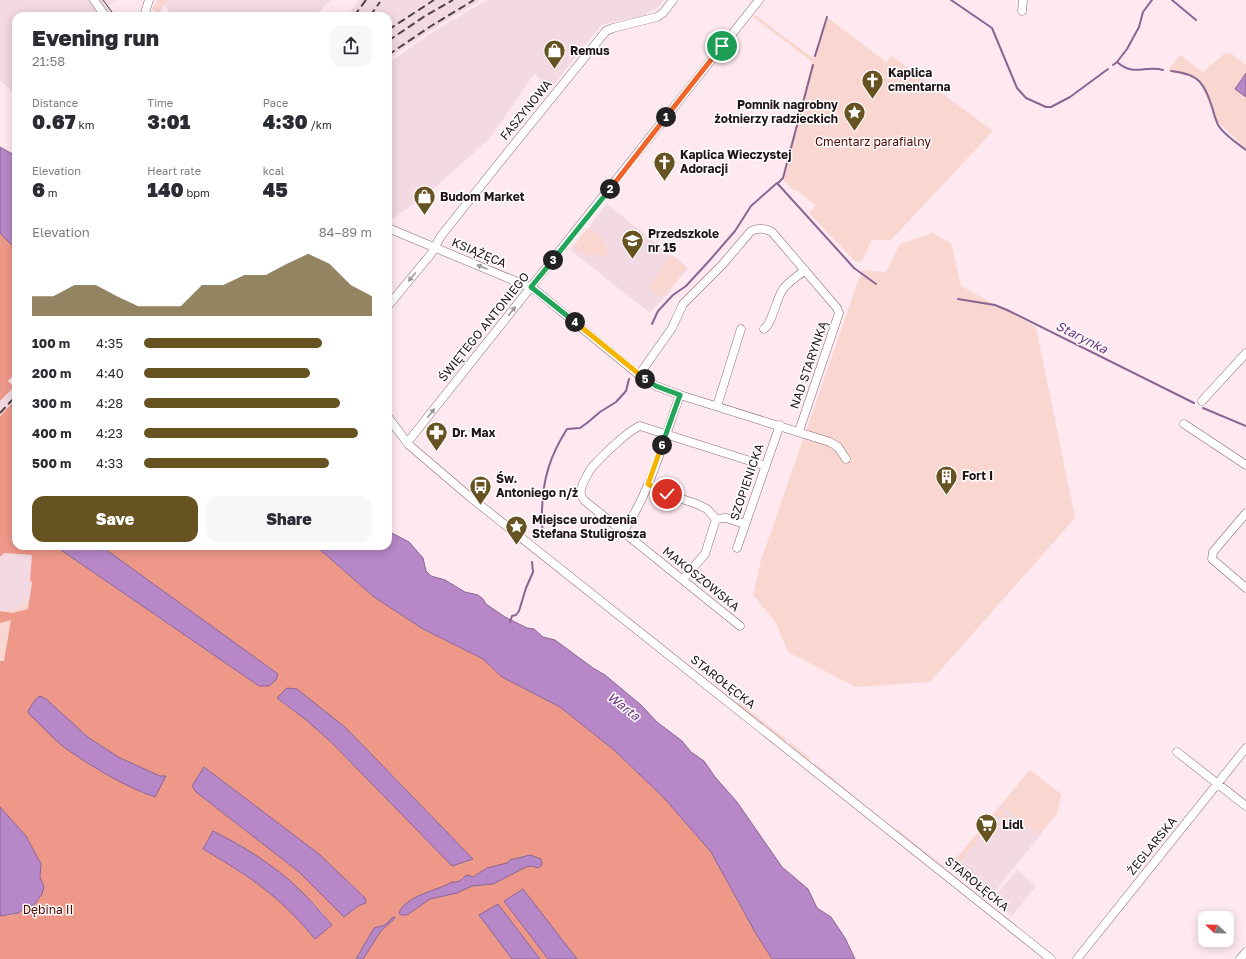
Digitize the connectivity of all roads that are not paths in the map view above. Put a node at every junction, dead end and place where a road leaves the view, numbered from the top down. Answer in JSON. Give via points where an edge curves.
{"nodes":[{"id":1,"x":94,"y":0,"type":"edge"},
{"id":2,"x":149,"y":0,"type":"edge"},
{"id":3,"x":673,"y":0,"type":"edge"},
{"id":4,"x":759,"y":0,"type":"edge"},
{"id":5,"x":1023,"y":0,"type":"edge"},
{"id":6,"x":1022,"y":11,"type":"dead end"},
{"id":7,"x":102,"y":12,"type":"edge"},
{"id":8,"x":145,"y":12,"type":"edge"},
{"id":9,"x":392,"y":230,"type":"edge"},
{"id":10,"x":435,"y":247,"type":"junction"},
{"id":11,"x":805,"y":270,"type":"junction"},
{"id":12,"x":530,"y":289,"type":"junction"},
{"id":13,"x":392,"y":301,"type":"edge"},
{"id":14,"x":741,"y":329,"type":"dead end"},
{"id":15,"x":764,"y":329,"type":"dead end"},
{"id":16,"x":1246,"y":353,"type":"edge"},
{"id":17,"x":639,"y":375,"type":"junction"},
{"id":18,"x":680,"y":395,"type":"junction"},
{"id":19,"x":1202,"y":401,"type":"dead end"},
{"id":20,"x":717,"y":406,"type":"junction"},
{"id":21,"x":392,"y":423,"type":"edge"},
{"id":22,"x":1184,"y":424,"type":"dead end"},
{"id":23,"x":780,"y":425,"type":"junction"},
{"id":24,"x":799,"y":431,"type":"junction"},
{"id":25,"x":666,"y":435,"type":"junction"},
{"id":26,"x":407,"y":444,"type":"junction"},
{"id":27,"x":846,"y":459,"type":"dead end"},
{"id":28,"x":1246,"y":465,"type":"edge"},
{"id":29,"x":766,"y":466,"type":"junction"},
{"id":30,"x":648,"y":484,"type":"junction"},
{"id":31,"x":1246,"y":513,"type":"edge"},
{"id":32,"x":716,"y":518,"type":"junction"},
{"id":33,"x":745,"y":524,"type":"junction"},
{"id":34,"x":623,"y":532,"type":"junction"},
{"id":35,"x":737,"y":548,"type":"dead end"},
{"id":36,"x":683,"y":579,"type":"junction"},
{"id":37,"x":1246,"y":588,"type":"edge"},
{"id":38,"x":740,"y":626,"type":"dead end"},
{"id":39,"x":1246,"y":748,"type":"edge"},
{"id":40,"x":1177,"y":752,"type":"dead end"},
{"id":41,"x":1218,"y":783,"type":"junction"},
{"id":42,"x":1246,"y":806,"type":"edge"},
{"id":43,"x":1246,"y":952,"type":"edge"},
{"id":44,"x":1051,"y":959,"type":"edge"},
{"id":45,"x":1077,"y":959,"type":"edge"},
{"id":46,"x":1240,"y":959,"type":"edge"}],
"edges":[{"from":1,"to":7,"type":"street"},
{"from":2,"to":8,"type":"street"},
{"from":3,"to":10,"type":"street","name":"FASZYNOWA","via":[[657,17],[606,31],[441,236]]},
{"from":4,"to":12,"type":"street","name":"ŚWIĘTEGO ANTONIEGO"},
{"from":5,"to":6,"type":"street"},
{"from":9,"to":10,"type":"street","name":"KSIĄŻĘCA"},
{"from":12,"to":10,"type":"street","name":"KSIĄŻĘCA","one_way":true},
{"from":10,"to":13,"type":"street","name":"FASZYNOWA","one_way":true},
{"from":11,"to":15,"type":"street","via":[[782,290],[769,325]]},
{"from":11,"to":17,"type":"street","name":"NAD STARYNKĄ","via":[[770,231],[752,230],[683,304],[672,328]]},
{"from":11,"to":24,"type":"street","name":"NAD STARYNKĄ","via":[[839,313]]},
{"from":12,"to":17,"type":"street","name":"KSIĄŻĘCA"},
{"from":26,"to":12,"type":"street","name":"ŚWIĘTEGO ANTONIEGO","one_way":true},
{"from":14,"to":20,"type":"street"},
{"from":16,"to":19,"type":"street"},
{"from":17,"to":18,"type":"street","name":"KSIĄŻĘCA","via":[[656,386]]},
{"from":18,"to":20,"type":"street","name":"KSIĄŻĘCA"},
{"from":18,"to":25,"type":"street"},
{"from":20,"to":23,"type":"street","name":"KSIĄŻĘCA"},
{"from":21,"to":26,"type":"street","name":"STAROŁĘCKA"},
{"from":22,"to":28,"type":"street"},
{"from":23,"to":24,"type":"street","name":"KSIĄŻĘCA"},
{"from":23,"to":29,"type":"street","name":"SZOPIENICKA"},
{"from":24,"to":27,"type":"street","name":"KSIĄŻĘCA","via":[[830,442],[838,447]]},
{"from":25,"to":29,"type":"street","name":"MAKOSZOWSKA"},
{"from":25,"to":30,"type":"street"},
{"from":25,"to":34,"type":"street","name":"MAKOSZOWSKA","via":[[645,427],[636,428],[588,473],[581,491],[583,498]]},
{"from":26,"to":44,"type":"street","name":"STAROŁĘCKA","via":[[470,497]]},
{"from":29,"to":33,"type":"street","name":"SZOPIENICKA"},
{"from":30,"to":32,"type":"street","via":[[707,509]]},
{"from":30,"to":34,"type":"street","via":[[636,512]]},
{"from":31,"to":37,"type":"street","via":[[1212,556],[1212,560]]},
{"from":32,"to":33,"type":"street","via":[[726,518]]},
{"from":32,"to":36,"type":"street","via":[[705,554]]},
{"from":33,"to":35,"type":"street","name":"SZOPIENICKA"},
{"from":34,"to":36,"type":"street","name":"MAKOSZOWSKA"},
{"from":36,"to":38,"type":"street","name":"MAKOSZOWSKA"},
{"from":39,"to":41,"type":"street","name":"ŻEGLARSKA"},
{"from":40,"to":41,"type":"street"},
{"from":41,"to":42,"type":"street"},
{"from":41,"to":45,"type":"street","name":"ŻEGLARSKA"},
{"from":43,"to":46,"type":"street"}]}
